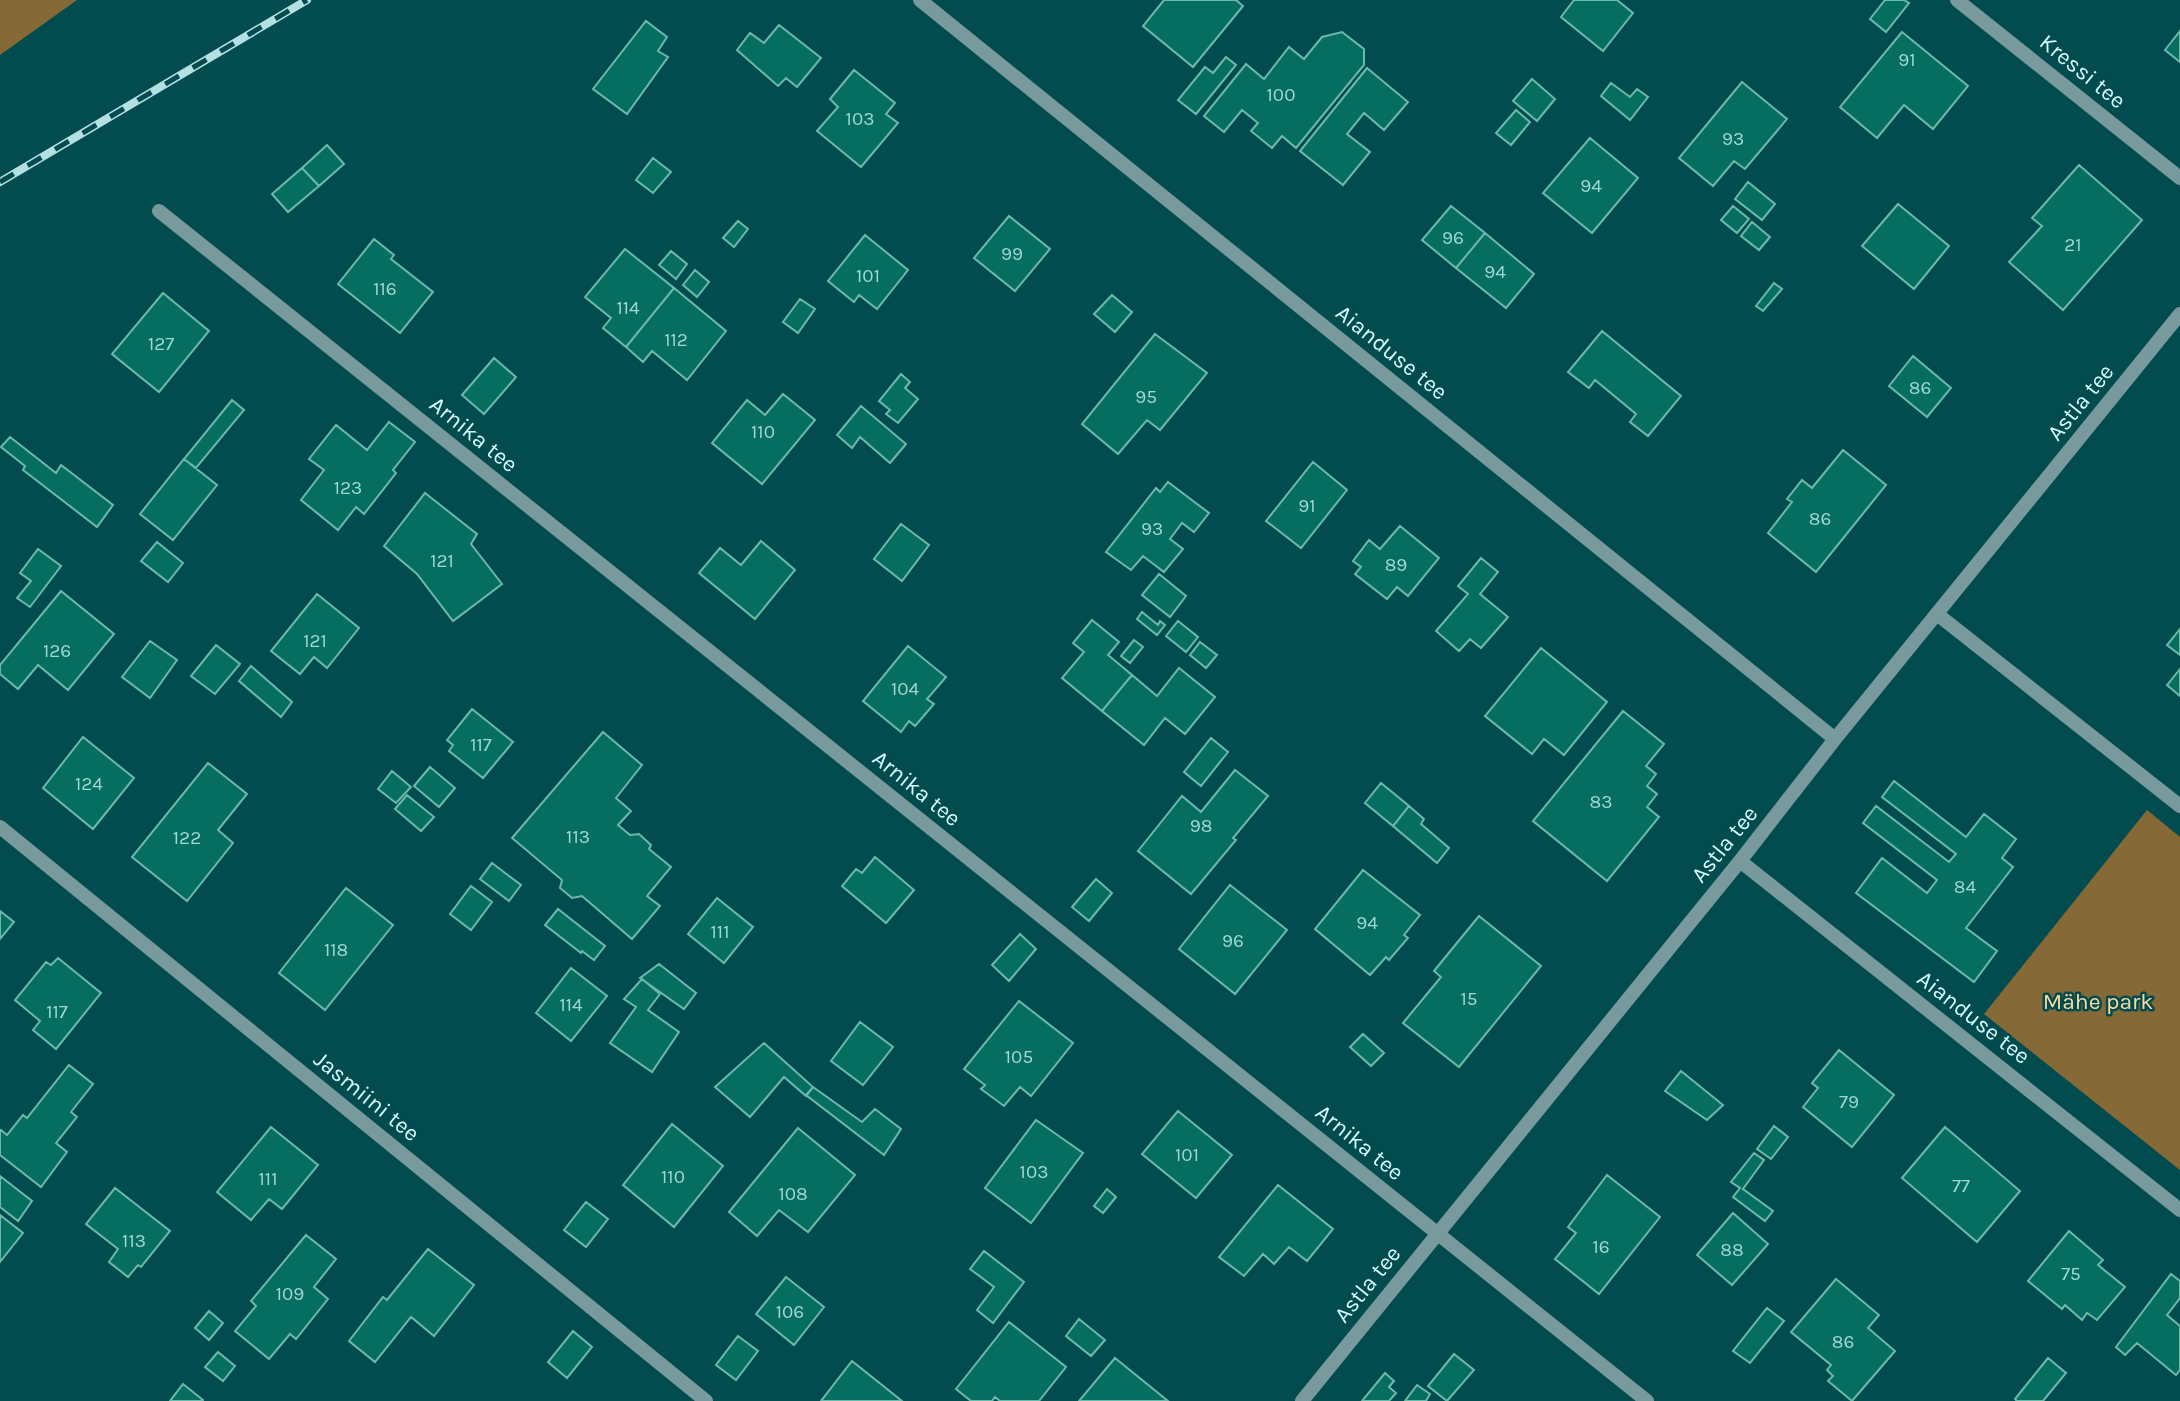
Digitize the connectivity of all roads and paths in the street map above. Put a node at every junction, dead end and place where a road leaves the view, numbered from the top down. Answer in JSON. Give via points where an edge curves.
{"nodes":[{"id":1,"x":920,"y":0,"type":"edge"},
{"id":2,"x":1957,"y":0,"type":"edge"},
{"id":3,"x":2180,"y":178,"type":"edge"},
{"id":4,"x":159,"y":211,"type":"dead end"},
{"id":5,"x":2180,"y":314,"type":"edge"},
{"id":6,"x":1937,"y":614,"type":"junction"},
{"id":7,"x":1835,"y":739,"type":"junction"},
{"id":8,"x":2180,"y":806,"type":"edge"},
{"id":9,"x":0,"y":827,"type":"edge"},
{"id":10,"x":1740,"y":861,"type":"junction"},
{"id":11,"x":2180,"y":1210,"type":"edge"},
{"id":12,"x":1437,"y":1233,"type":"junction"},
{"id":13,"x":706,"y":1401,"type":"edge"},
{"id":14,"x":1302,"y":1401,"type":"edge"},
{"id":15,"x":1647,"y":1401,"type":"edge"}],
"edges":[{"from":1,"to":7,"type":"street","name":"Aianduse tee"},
{"from":2,"to":3,"type":"street","name":"Kressi tee"},
{"from":4,"to":12,"type":"street","name":"Arnika tee"},
{"from":5,"to":6,"type":"street","name":"Astla tee"},
{"from":6,"to":7,"type":"street","name":"Astla tee"},
{"from":6,"to":8,"type":"street"},
{"from":7,"to":10,"type":"street","name":"Astla tee"},
{"from":9,"to":13,"type":"street","name":"Jasmiini tee"},
{"from":10,"to":11,"type":"street","name":"Aianduse tee"},
{"from":10,"to":12,"type":"street","name":"Astla tee"},
{"from":12,"to":14,"type":"street","name":"Astla tee"},
{"from":12,"to":15,"type":"street","name":"Arnika tee"}]}
